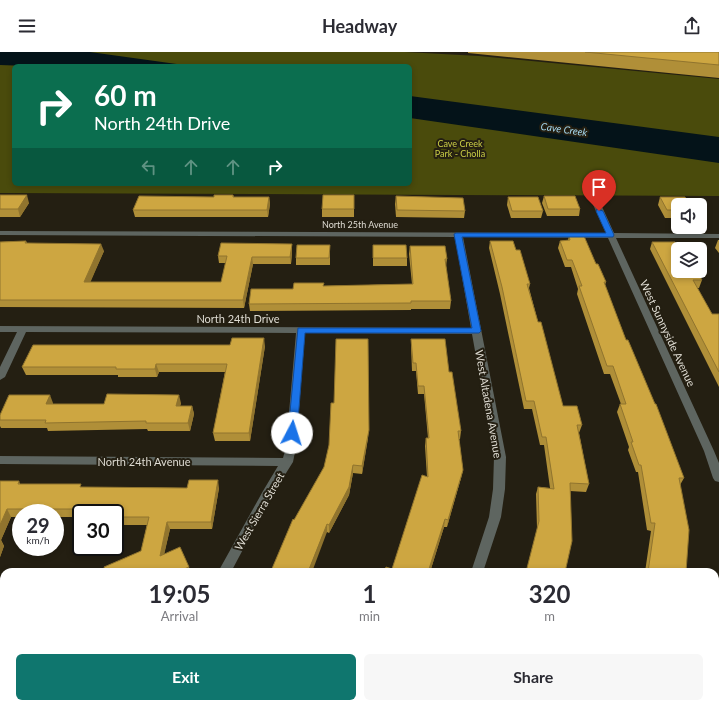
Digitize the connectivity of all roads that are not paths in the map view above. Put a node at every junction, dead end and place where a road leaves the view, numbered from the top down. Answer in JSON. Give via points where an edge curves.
{"nodes":[{"id":1,"x":594,"y":198,"type":"dead end"},
{"id":2,"x":0,"y":233,"type":"edge"},
{"id":3,"x":458,"y":234,"type":"junction"},
{"id":4,"x":610,"y":235,"type":"junction"},
{"id":5,"x":719,"y":236,"type":"edge"},
{"id":6,"x":0,"y":329,"type":"edge"},
{"id":7,"x":23,"y":329,"type":"junction"},
{"id":8,"x":301,"y":330,"type":"junction"},
{"id":9,"x":476,"y":331,"type":"junction"},
{"id":10,"x":0,"y":377,"type":"edge"},
{"id":11,"x":0,"y":460,"type":"edge"},
{"id":12,"x":287,"y":462,"type":"junction"},
{"id":13,"x":719,"y":478,"type":"edge"},
{"id":14,"x":226,"y":568,"type":"edge"},
{"id":15,"x":478,"y":568,"type":"edge"}],
"edges":[{"from":1,"to":4,"type":"street","name":"West Sunnyside Avenue"},
{"from":2,"to":3,"type":"street","name":"North 25th Avenue"},
{"from":3,"to":4,"type":"street","name":"North 25th Avenue"},
{"from":3,"to":9,"type":"street","name":"West Altadena Avenue"},
{"from":4,"to":5,"type":"street","name":"North 25th Avenue"},
{"from":4,"to":13,"type":"street","name":"West Sunnyside Avenue"},
{"from":6,"to":7,"type":"street","name":"North 24th Drive"},
{"from":7,"to":8,"type":"street","name":"North 24th Drive"},
{"from":7,"to":10,"type":"street"},
{"from":8,"to":9,"type":"street","name":"North 24th Drive"},
{"from":8,"to":12,"type":"street","name":"West Sierra Street","via":[[291,447]]},
{"from":9,"to":15,"type":"street","name":"West Altadena Avenue","via":[[500,457],[495,517]]},
{"from":11,"to":12,"type":"street","name":"North 24th Avenue"},
{"from":12,"to":14,"type":"street","name":"West Sierra Street"}]}
